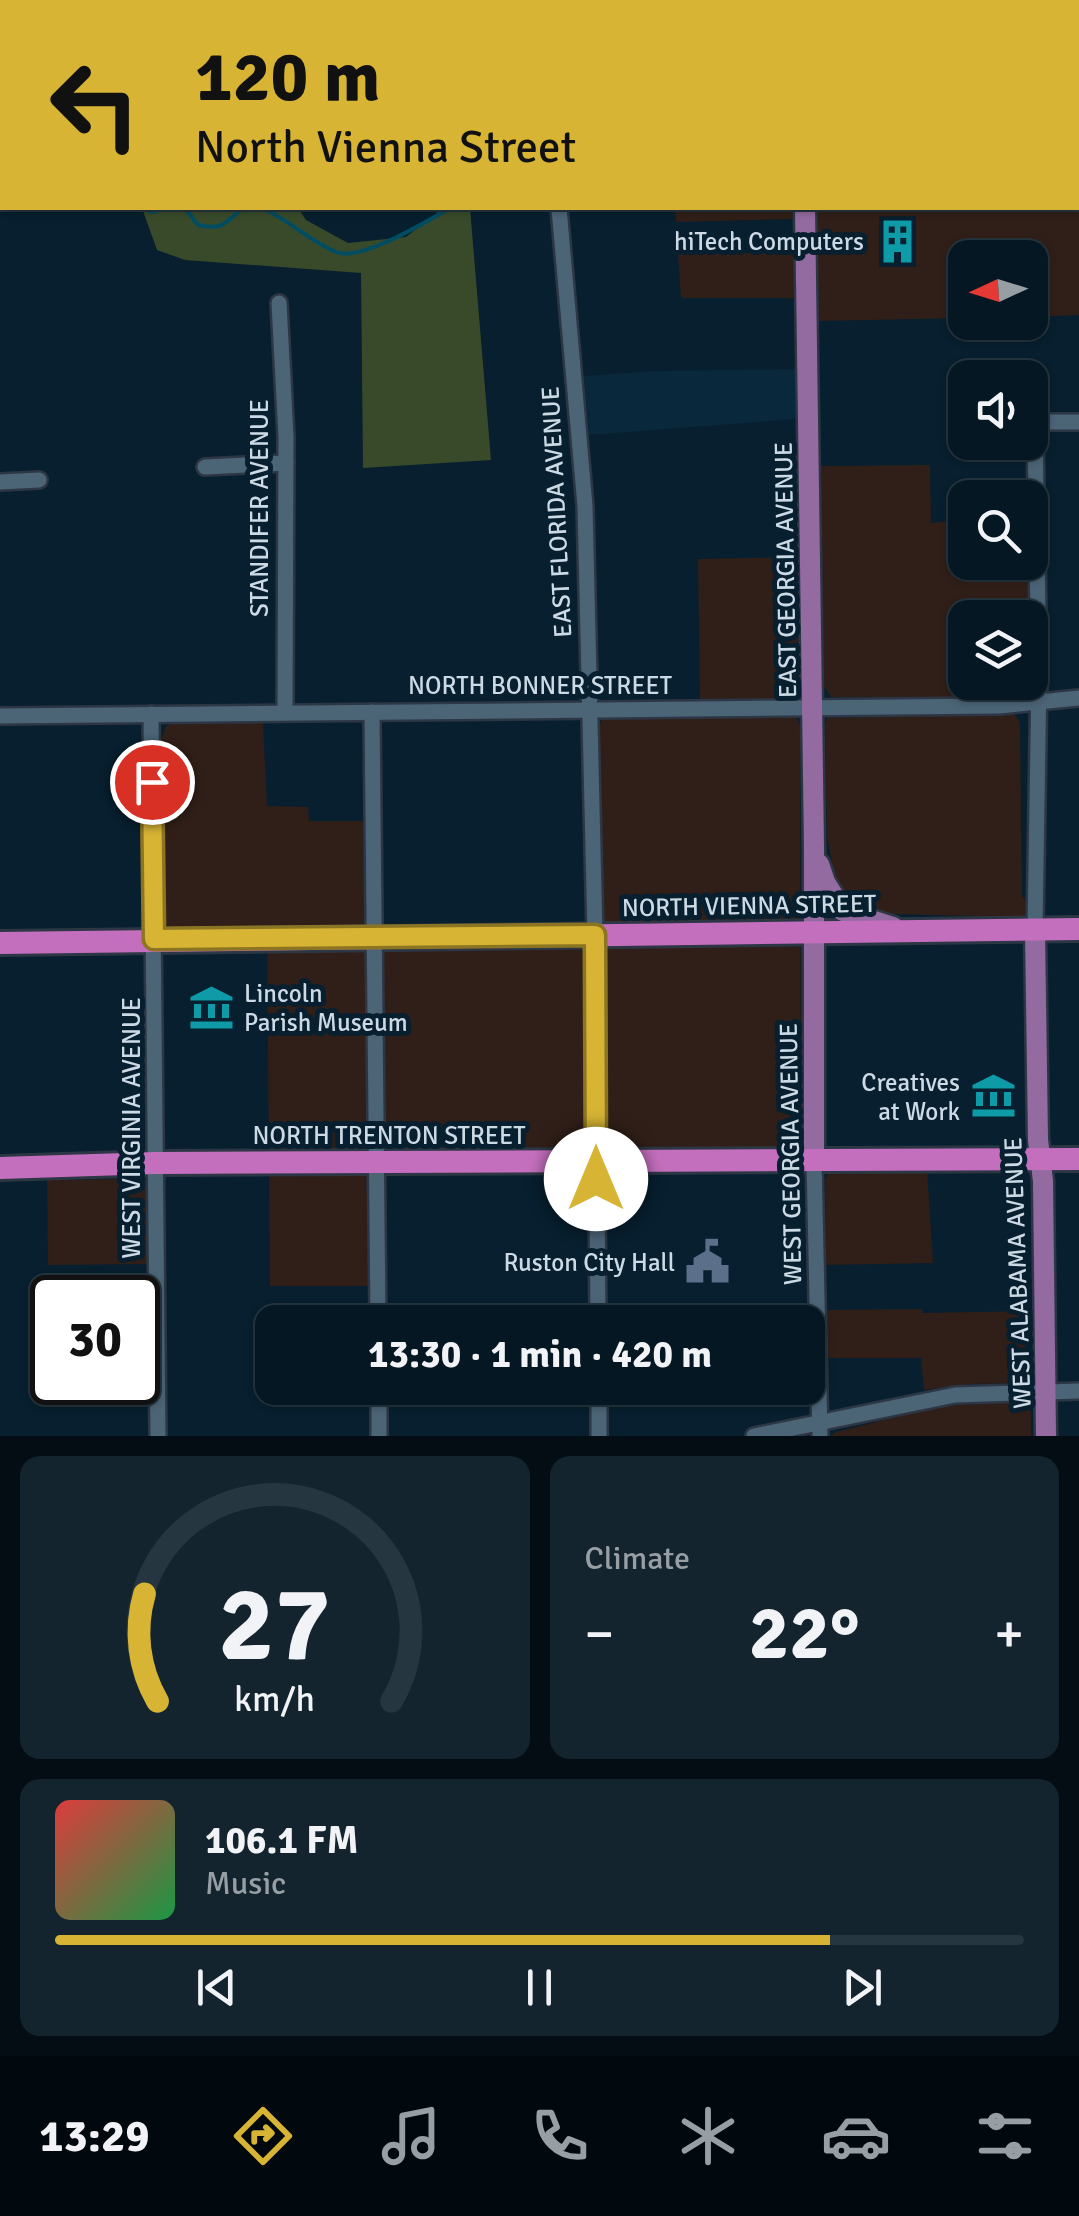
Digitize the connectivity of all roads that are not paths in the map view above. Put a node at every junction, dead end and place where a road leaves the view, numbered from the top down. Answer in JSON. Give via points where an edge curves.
{"nodes":[{"id":1,"x":559,"y":210,"type":"edge"},
{"id":2,"x":805,"y":210,"type":"edge"},
{"id":3,"x":279,"y":303,"type":"dead end"},
{"id":4,"x":1079,"y":422,"type":"edge"},
{"id":5,"x":286,"y":463,"type":"junction"},
{"id":6,"x":205,"y":467,"type":"dead end"},
{"id":7,"x":38,"y":480,"type":"dead end"},
{"id":8,"x":0,"y":482,"type":"edge"},
{"id":9,"x":1038,"y":600,"type":"edge"},
{"id":10,"x":1079,"y":698,"type":"edge"},
{"id":11,"x":1048,"y":699,"type":"edge"},
{"id":12,"x":1036,"y":700,"type":"joint"},
{"id":13,"x":812,"y":708,"type":"junction"},
{"id":14,"x":590,"y":710,"type":"junction"},
{"id":15,"x":285,"y":712,"type":"junction"},
{"id":16,"x":372,"y":712,"type":"junction"},
{"id":17,"x":151,"y":714,"type":"junction"},
{"id":18,"x":0,"y":716,"type":"edge"},
{"id":19,"x":814,"y":846,"type":"junction"},
{"id":20,"x":1079,"y":929,"type":"edge"},
{"id":21,"x":1035,"y":930,"type":"junction"},
{"id":22,"x":930,"y":931,"type":"junction"},
{"id":23,"x":813,"y":932,"type":"junction"},
{"id":24,"x":595,"y":935,"type":"junction"},
{"id":25,"x":375,"y":938,"type":"junction"},
{"id":26,"x":154,"y":939,"type":"junction"},
{"id":27,"x":0,"y":943,"type":"edge"},
{"id":28,"x":1079,"y":1159,"type":"edge"},
{"id":29,"x":1041,"y":1160,"type":"junction"},
{"id":30,"x":597,"y":1161,"type":"junction"},
{"id":31,"x":814,"y":1161,"type":"junction"},
{"id":32,"x":156,"y":1163,"type":"junction"},
{"id":33,"x":377,"y":1163,"type":"junction"},
{"id":34,"x":0,"y":1168,"type":"edge"},
{"id":35,"x":378,"y":1305,"type":"edge"},
{"id":36,"x":598,"y":1305,"type":"edge"},
{"id":37,"x":1046,"y":1391,"type":"junction"},
{"id":38,"x":1079,"y":1391,"type":"edge"},
{"id":39,"x":379,"y":1405,"type":"edge"},
{"id":40,"x":599,"y":1405,"type":"edge"},
{"id":41,"x":820,"y":1430,"type":"edge"},
{"id":42,"x":158,"y":1436,"type":"edge"},
{"id":43,"x":379,"y":1436,"type":"edge"},
{"id":44,"x":599,"y":1436,"type":"edge"},
{"id":45,"x":754,"y":1436,"type":"edge"},
{"id":46,"x":1046,"y":1436,"type":"edge"}],
"edges":[{"from":1,"to":14,"type":"street","name":"EAST FLORIDA AVENUE","via":[[585,506]]},
{"from":2,"to":13,"type":"main road","name":"EAST GEORGIA AVENUE"},
{"from":3,"to":5,"type":"street","name":"STANDIFER AVENUE"},
{"from":4,"to":9,"type":"street","via":[[1044,422],[1035,432]]},
{"from":5,"to":6,"type":"street"},
{"from":5,"to":15,"type":"street","name":"STANDIFER AVENUE"},
{"from":7,"to":8,"type":"street"},
{"from":10,"to":11,"type":"street","name":"NORTH BONNER STREET"},
{"from":12,"to":13,"type":"street","name":"NORTH BONNER STREET"},
{"from":12,"to":21,"type":"street"},
{"from":13,"to":14,"type":"street","name":"NORTH BONNER STREET"},
{"from":13,"to":19,"type":"main road","name":"EAST GEORGIA AVENUE"},
{"from":14,"to":16,"type":"street","name":"NORTH BONNER STREET"},
{"from":14,"to":24,"type":"street","name":"EAST FLORIDA AVENUE"},
{"from":15,"to":16,"type":"street","name":"NORTH BONNER STREET"},
{"from":15,"to":17,"type":"street","name":"NORTH BONNER STREET"},
{"from":16,"to":25,"type":"street"},
{"from":17,"to":18,"type":"street","name":"NORTH BONNER STREET"},
{"from":17,"to":26,"type":"street","name":"WEST VIRGINIA AVENUE"},
{"from":19,"to":22,"type":"main road","via":[[843,912]]},
{"from":19,"to":23,"type":"main road","name":"EAST GEORGIA AVENUE"},
{"from":20,"to":21,"type":"highway","name":"NORTH VIENNA STREET"},
{"from":21,"to":22,"type":"highway","name":"NORTH VIENNA STREET"},
{"from":21,"to":29,"type":"main road","name":"WEST ALABAMA AVENUE"},
{"from":22,"to":23,"type":"highway","name":"NORTH VIENNA STREET"},
{"from":23,"to":24,"type":"highway","name":"NORTH VIENNA STREET"},
{"from":23,"to":31,"type":"main road","name":"WEST GEORGIA AVENUE"},
{"from":24,"to":25,"type":"highway","name":"NORTH VIENNA STREET"},
{"from":24,"to":30,"type":"street","name":"EAST FLORIDA AVENUE"},
{"from":25,"to":26,"type":"highway","name":"NORTH VIENNA STREET"},
{"from":25,"to":33,"type":"street"},
{"from":26,"to":27,"type":"highway","name":"NORTH VIENNA STREET"},
{"from":26,"to":32,"type":"street","name":"WEST VIRGINIA AVENUE"},
{"from":28,"to":29,"type":"highway","name":"NORTH TRENTON STREET"},
{"from":29,"to":31,"type":"highway","name":"NORTH TRENTON STREET"},
{"from":29,"to":37,"type":"main road","name":"WEST ALABAMA AVENUE"},
{"from":30,"to":31,"type":"highway","name":"NORTH TRENTON STREET"},
{"from":30,"to":33,"type":"highway","name":"NORTH TRENTON STREET"},
{"from":30,"to":36,"type":"street","name":"EAST FLORIDA AVENUE"},
{"from":31,"to":41,"type":"street","name":"WEST GEORGIA AVENUE"},
{"from":32,"to":33,"type":"highway","name":"NORTH TRENTON STREET"},
{"from":32,"to":34,"type":"highway","name":"NORTH TRENTON STREET"},
{"from":32,"to":42,"type":"street","name":"WEST VIRGINIA AVENUE"},
{"from":33,"to":35,"type":"street"},
{"from":37,"to":38,"type":"street"},
{"from":37,"to":41,"type":"street","via":[[955,1395]]},
{"from":37,"to":46,"type":"main road","name":"WEST ALABAMA AVENUE"},
{"from":39,"to":43,"type":"street"},
{"from":40,"to":44,"type":"street"},
{"from":41,"to":45,"type":"street"}]}
